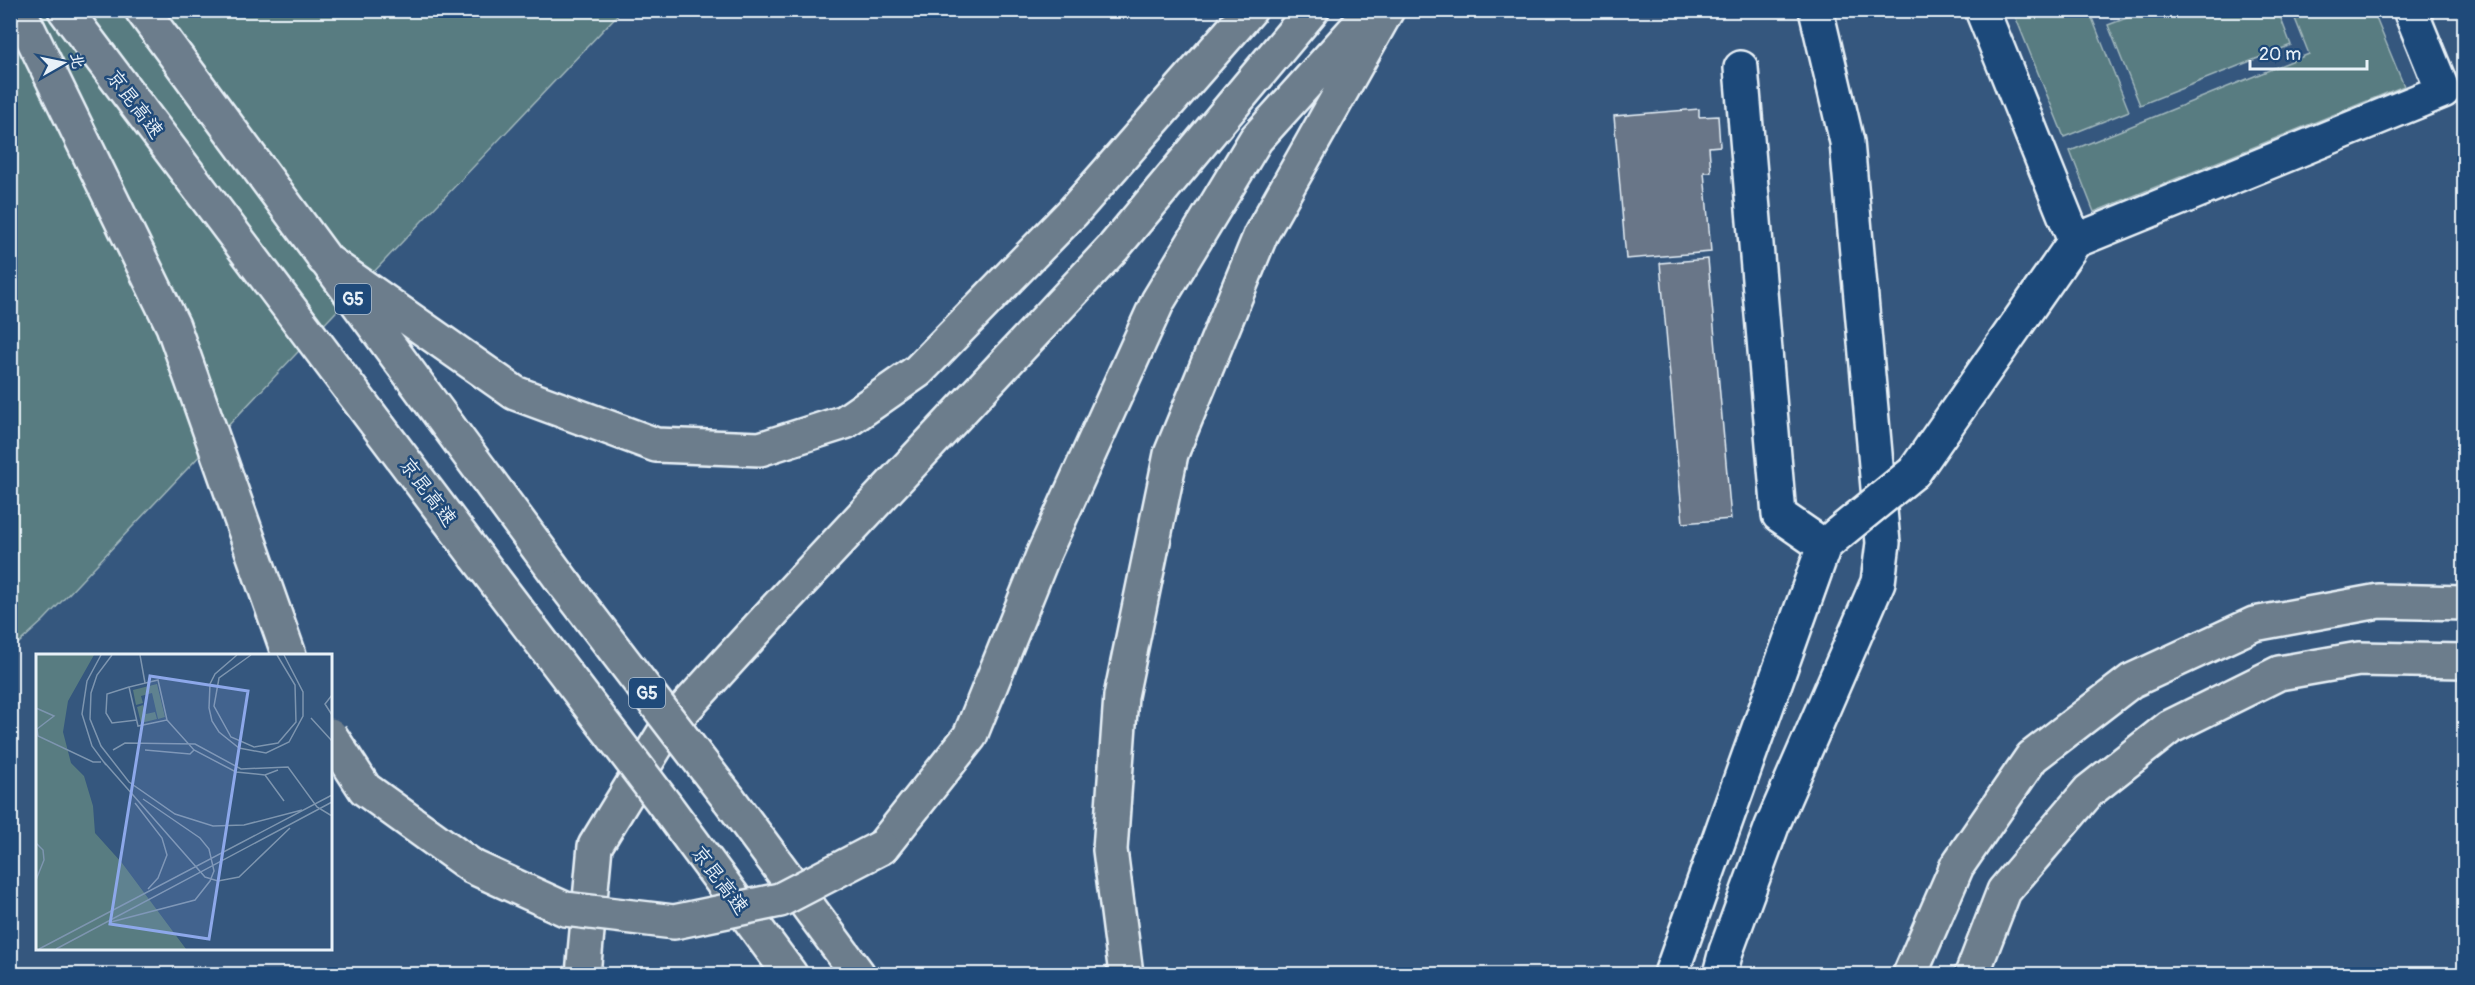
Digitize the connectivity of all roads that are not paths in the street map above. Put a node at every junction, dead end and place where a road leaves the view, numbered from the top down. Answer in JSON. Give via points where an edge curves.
{"nodes":[{"id":1,"x":19,"y":10,"type":"edge"},
{"id":2,"x":65,"y":10,"type":"edge"},
{"id":3,"x":142,"y":10,"type":"edge"},
{"id":4,"x":1250,"y":10,"type":"edge"},
{"id":5,"x":1312,"y":10,"type":"edge"},
{"id":6,"x":1372,"y":10,"type":"edge"},
{"id":7,"x":1388,"y":10,"type":"edge"},
{"id":8,"x":1816,"y":10,"type":"edge"},
{"id":9,"x":1982,"y":10,"type":"edge"},
{"id":10,"x":2410,"y":10,"type":"edge"},
{"id":11,"x":1741,"y":68,"type":"dead end"},
{"id":12,"x":2075,"y":241,"type":"junction"},
{"id":13,"x":324,"y":259,"type":"junction"},
{"id":14,"x":1831,"y":540,"type":"junction"},
{"id":15,"x":2464,"y":603,"type":"edge"},
{"id":16,"x":289,"y":654,"type":"edge"},
{"id":17,"x":2464,"y":661,"type":"edge"},
{"id":18,"x":332,"y":738,"type":"edge"},
{"id":19,"x":583,"y":975,"type":"edge"},
{"id":20,"x":790,"y":975,"type":"edge"},
{"id":21,"x":858,"y":975,"type":"edge"},
{"id":22,"x":1126,"y":975,"type":"edge"},
{"id":23,"x":1671,"y":975,"type":"edge"},
{"id":24,"x":1720,"y":975,"type":"edge"},
{"id":25,"x":1910,"y":975,"type":"edge"},
{"id":26,"x":1972,"y":975,"type":"edge"}],
"edges":[{"from":1,"to":16,"type":"main road","via":[[172,326]]},
{"from":2,"to":20,"type":"main road","name":"京昆高速","bridge":true},
{"from":3,"to":13,"type":"main road","number":"G5"},
{"from":4,"to":13,"type":"main road","via":[[1073,212],[918,371],[845,422],[760,449],[656,445],[515,393]]},
{"from":5,"to":19,"type":"main road","via":[[1114,247],[667,728],[596,846]]},
{"from":6,"to":18,"type":"main road","bridge":true,"via":[[1256,139],[1158,301],[1044,553],[970,736],[882,847],[780,900],[674,922],[565,909],[473,867],[365,789]]},
{"from":7,"to":22,"type":"main road","via":[[1261,234],[1171,454],[1121,696],[1110,850]]},
{"from":8,"to":24,"type":"street","via":[[1846,142],[1883,543],[1878,582],[1772,825]]},
{"from":9,"to":12,"type":"street"},
{"from":10,"to":12,"type":"street","via":[[2443,91]]},
{"from":11,"to":14,"type":"street","via":[[1779,515]]},
{"from":12,"to":14,"type":"street","bridge":true,"via":[[1914,472]]},
{"from":13,"to":21,"type":"main road","number":"G5","bridge":true},
{"from":14,"to":23,"type":"street"},
{"from":15,"to":25,"type":"main road","via":[[2379,601],[2254,624],[2131,681],[2032,757],[1957,866]]},
{"from":17,"to":26,"type":"main road","via":[[2359,659],[2279,674],[2170,726],[2089,791],[2004,891]]}]}
